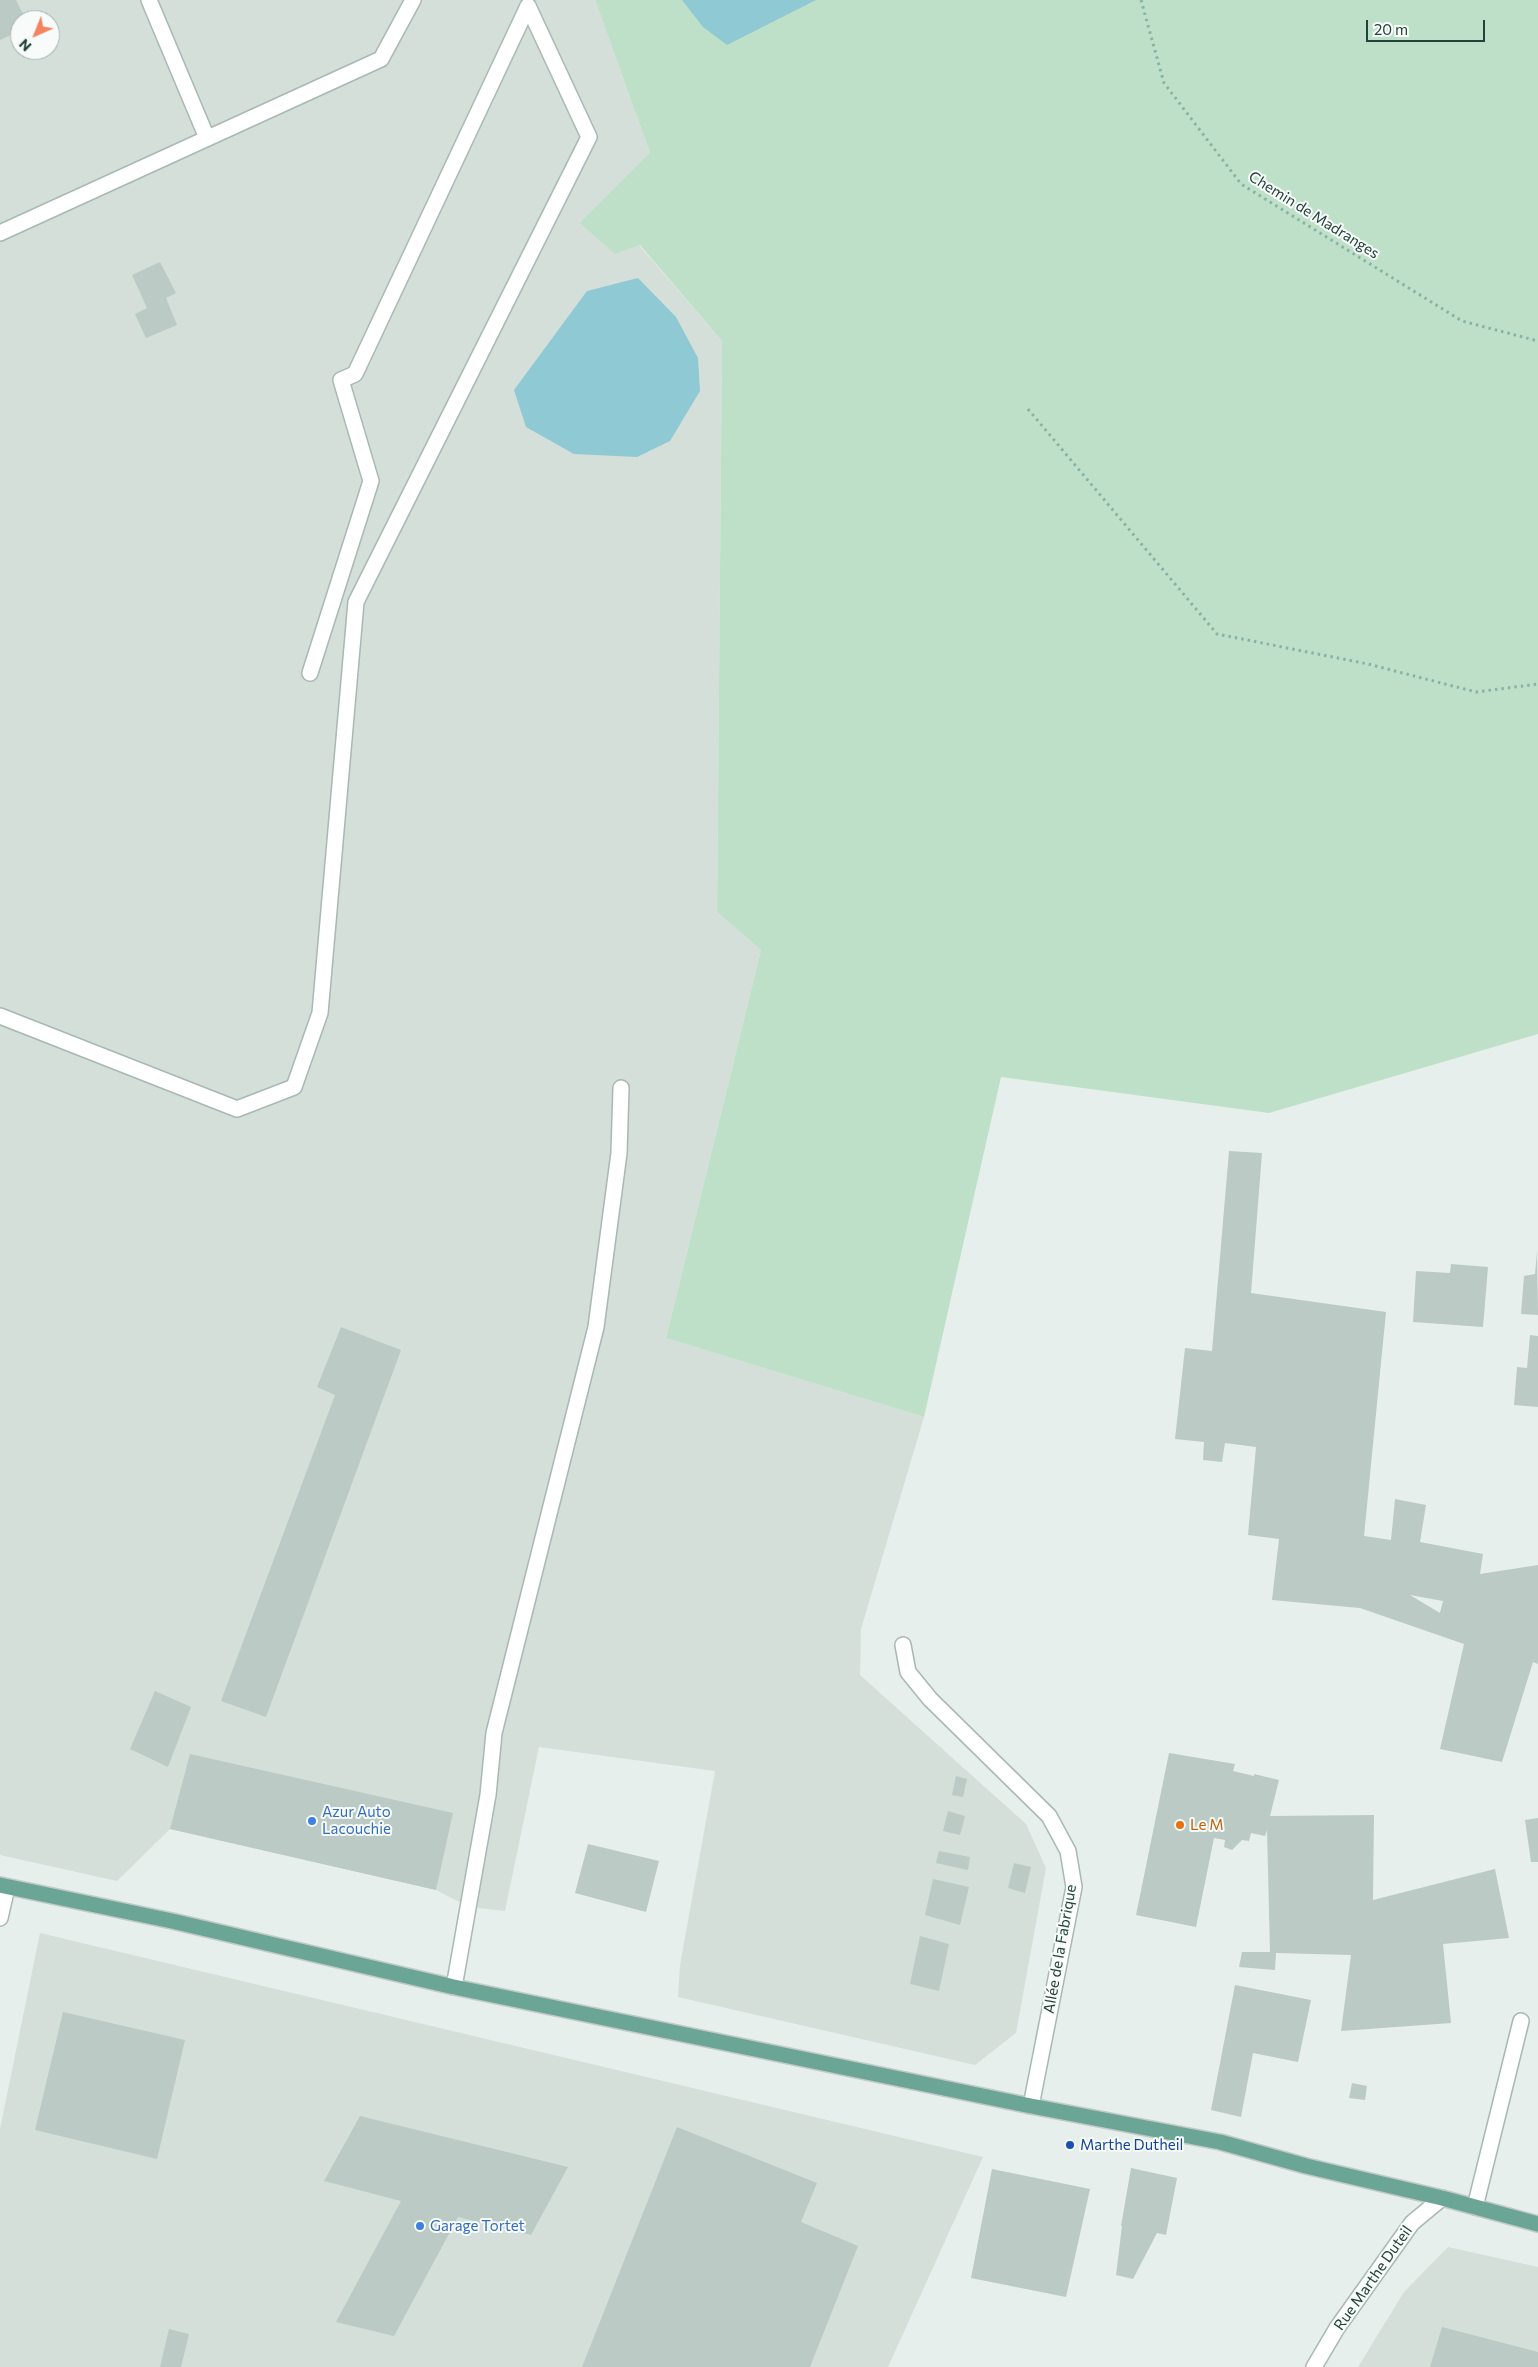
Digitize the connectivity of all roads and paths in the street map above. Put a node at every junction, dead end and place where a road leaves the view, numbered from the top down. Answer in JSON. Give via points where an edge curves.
{"nodes":[{"id":1,"x":149,"y":0,"type":"edge"},
{"id":2,"x":413,"y":0,"type":"edge"},
{"id":3,"x":1141,"y":0,"type":"edge"},
{"id":4,"x":207,"y":138,"type":"junction"},
{"id":5,"x":0,"y":233,"type":"edge"},
{"id":6,"x":1538,"y":341,"type":"edge"},
{"id":7,"x":1028,"y":409,"type":"dead end"},
{"id":8,"x":310,"y":673,"type":"dead end"},
{"id":9,"x":1538,"y":684,"type":"edge"},
{"id":10,"x":0,"y":1016,"type":"edge"},
{"id":11,"x":621,"y":1088,"type":"dead end"},
{"id":12,"x":904,"y":1645,"type":"dead end"},
{"id":13,"x":4,"y":1886,"type":"edge"},
{"id":14,"x":0,"y":1918,"type":"edge"},
{"id":15,"x":454,"y":1987,"type":"junction"},
{"id":16,"x":1521,"y":2021,"type":"dead end"},
{"id":17,"x":1031,"y":2106,"type":"junction"},
{"id":18,"x":1442,"y":2198,"type":"junction"},
{"id":19,"x":1475,"y":2207,"type":"junction"},
{"id":20,"x":1538,"y":2224,"type":"edge"},
{"id":21,"x":1314,"y":2367,"type":"edge"}],
"edges":[{"from":1,"to":4,"type":"street"},
{"from":2,"to":4,"type":"street","via":[[381,59]]},
{"from":3,"to":6,"type":"path","name":"Chemin de Madranges","via":[[1164,83],[1241,184],[1462,321]]},
{"from":4,"to":5,"type":"street"},
{"from":7,"to":9,"type":"path","via":[[1217,634],[1368,664],[1476,692]]},
{"from":8,"to":10,"type":"street","via":[[371,480],[341,380],[355,374],[528,6],[589,137],[356,602],[320,1013],[294,1087],[237,1109]]},
{"from":11,"to":15,"type":"street","via":[[619,1153],[596,1327],[494,1733],[488,1795]]},
{"from":12,"to":17,"type":"street","name":"Allée de la Fabrique","via":[[908,1672],[930,1699],[1049,1816],[1068,1851],[1074,1887]]},
{"from":13,"to":14,"type":"street"},
{"from":13,"to":15,"type":"main road","via":[[172,1921]]},
{"from":15,"to":17,"type":"main road"},
{"from":16,"to":19,"type":"street"},
{"from":17,"to":18,"type":"main road","via":[[1220,2142]]},
{"from":18,"to":19,"type":"main road"},
{"from":18,"to":21,"type":"street","name":"Rue Marthe Duteil","via":[[1412,2223],[1337,2328]]},
{"from":19,"to":20,"type":"main road"}]}
